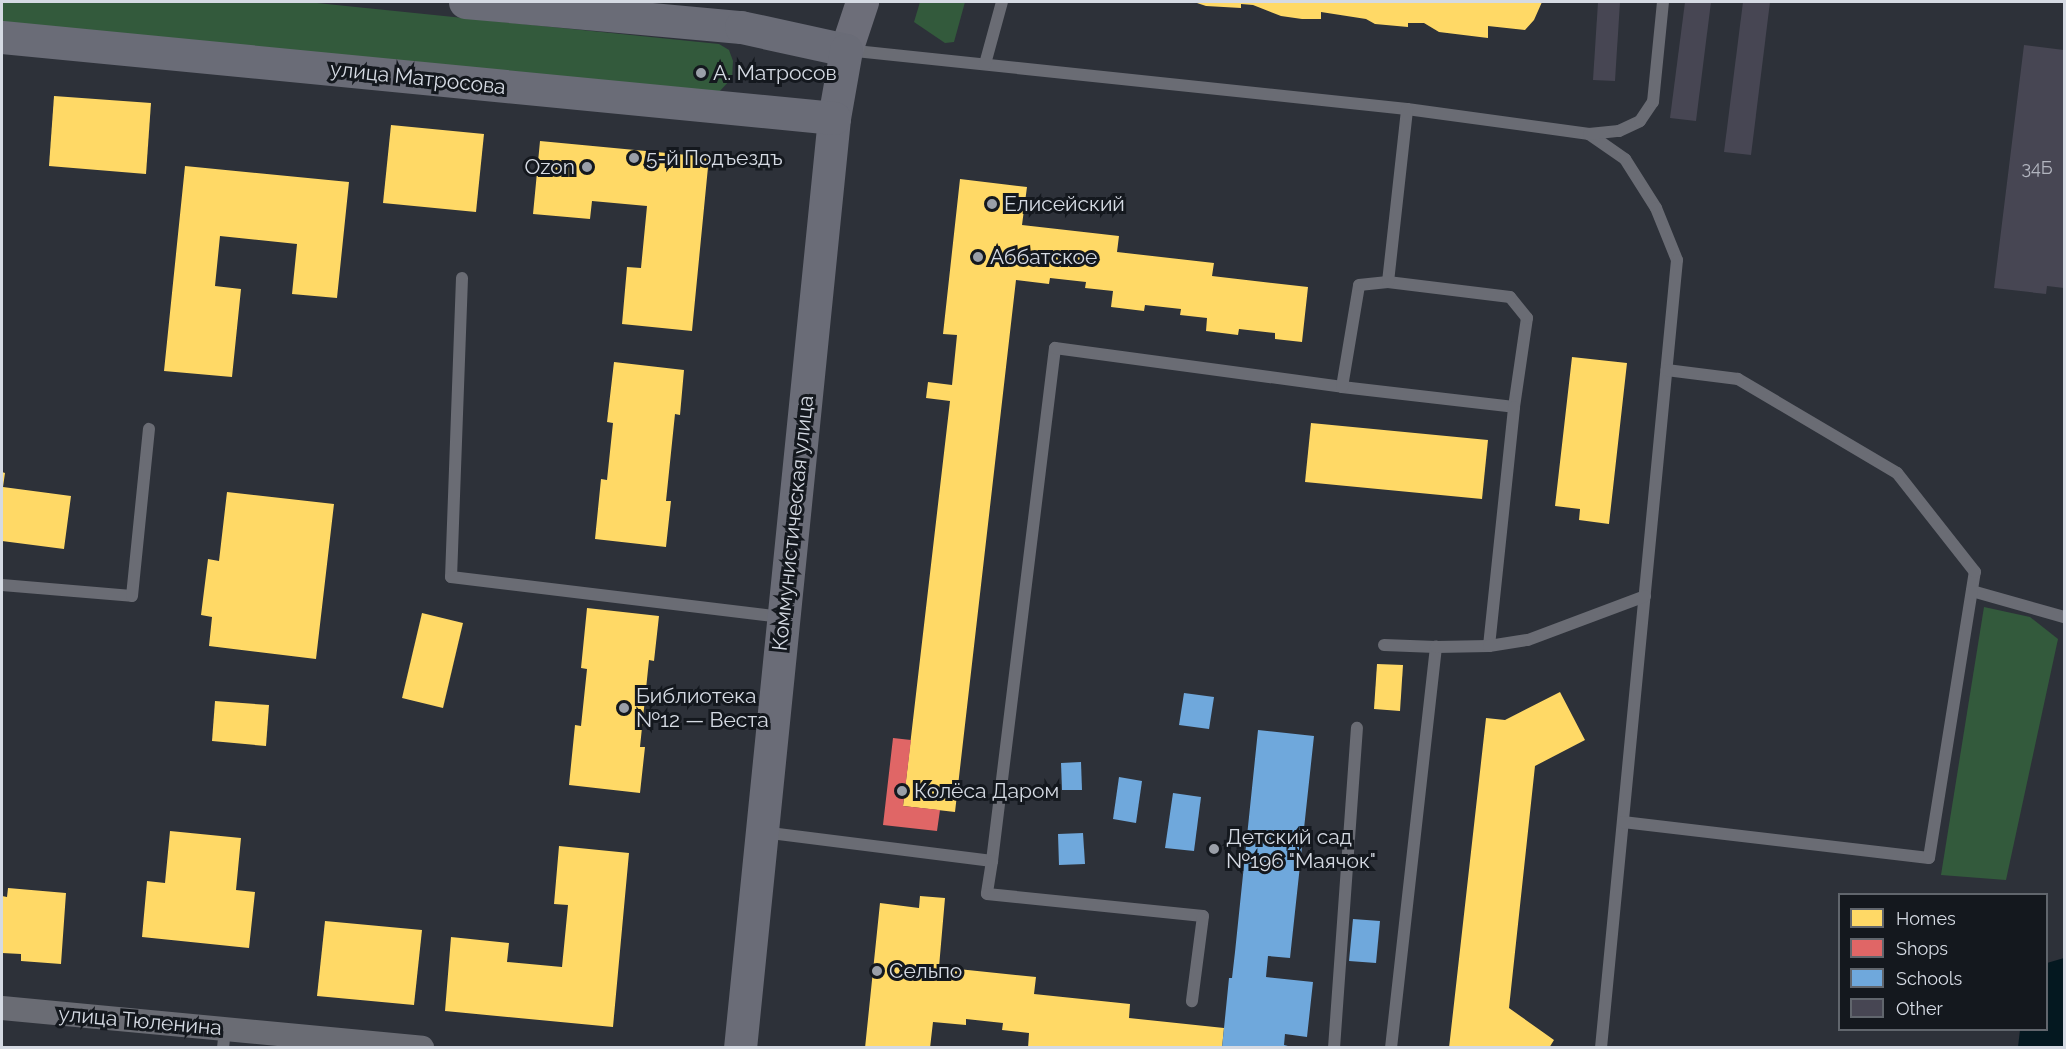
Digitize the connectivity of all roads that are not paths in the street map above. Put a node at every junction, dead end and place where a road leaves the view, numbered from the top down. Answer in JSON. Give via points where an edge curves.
{"nodes":[{"id":1,"x":465,"y":2,"type":"edge"},
{"id":2,"x":862,"y":2,"type":"edge"},
{"id":3,"x":1002,"y":2,"type":"edge"},
{"id":4,"x":1663,"y":2,"type":"edge"},
{"id":5,"x":2,"y":37,"type":"edge"},
{"id":6,"x":846,"y":50,"type":"junction"},
{"id":7,"x":985,"y":64,"type":"junction"},
{"id":8,"x":1407,"y":109,"type":"junction"},
{"id":9,"x":834,"y":118,"type":"junction"},
{"id":10,"x":1589,"y":134,"type":"junction"},
{"id":11,"x":462,"y":278,"type":"dead end"},
{"id":12,"x":1388,"y":282,"type":"junction"},
{"id":13,"x":1667,"y":370,"type":"junction"},
{"id":14,"x":1342,"y":387,"type":"junction"},
{"id":15,"x":1514,"y":407,"type":"junction"},
{"id":16,"x":149,"y":429,"type":"dead end"},
{"id":17,"x":2,"y":585,"type":"edge"},
{"id":18,"x":1972,"y":591,"type":"junction"},
{"id":19,"x":1645,"y":596,"type":"junction"},
{"id":20,"x":784,"y":617,"type":"junction"},
{"id":21,"x":2064,"y":617,"type":"edge"},
{"id":22,"x":1383,"y":645,"type":"dead end"},
{"id":23,"x":1436,"y":646,"type":"junction"},
{"id":24,"x":1490,"y":646,"type":"junction"},
{"id":25,"x":1357,"y":728,"type":"dead end"},
{"id":26,"x":1623,"y":822,"type":"junction"},
{"id":27,"x":762,"y":832,"type":"junction"},
{"id":28,"x":992,"y":861,"type":"junction"},
{"id":29,"x":1192,"y":1001,"type":"dead end"},
{"id":30,"x":2,"y":1008,"type":"edge"},
{"id":31,"x":224,"y":1038,"type":"edge"},
{"id":32,"x":422,"y":1047,"type":"edge"},
{"id":33,"x":740,"y":1047,"type":"edge"},
{"id":34,"x":1334,"y":1047,"type":"edge"},
{"id":35,"x":1391,"y":1047,"type":"edge"},
{"id":36,"x":1601,"y":1047,"type":"edge"}],
"edges":[{"from":1,"to":6,"type":"main road","via":[[741,27]]},
{"from":2,"to":6,"type":"main road","name":"Коммунистическая улица"},
{"from":3,"to":7,"type":"lane"},
{"from":4,"to":10,"type":"lane","via":[[1653,102],[1640,121],[1619,131]]},
{"from":5,"to":9,"type":"main road","name":"улица Матросова"},
{"from":6,"to":7,"type":"lane"},
{"from":6,"to":9,"type":"main road","name":"Коммунистическая улица"},
{"from":7,"to":8,"type":"lane"},
{"from":8,"to":10,"type":"lane"},
{"from":8,"to":12,"type":"lane"},
{"from":9,"to":20,"type":"main road","name":"Коммунистическая улица"},
{"from":10,"to":13,"type":"lane","via":[[1625,159],[1656,208],[1677,260]]},
{"from":11,"to":20,"type":"lane","via":[[451,577]]},
{"from":12,"to":14,"type":"lane","via":[[1359,285]]},
{"from":12,"to":15,"type":"lane","via":[[1510,297],[1527,318]]},
{"from":13,"to":18,"type":"lane","via":[[1738,379],[1897,473],[1975,572]]},
{"from":13,"to":19,"type":"lane"},
{"from":14,"to":15,"type":"lane"},
{"from":14,"to":28,"type":"lane","via":[[1055,348]]},
{"from":15,"to":24,"type":"lane"},
{"from":16,"to":17,"type":"lane","via":[[132,596]]},
{"from":18,"to":21,"type":"lane"},
{"from":18,"to":26,"type":"lane","via":[[1929,858]]},
{"from":19,"to":24,"type":"lane","via":[[1528,640]]},
{"from":19,"to":26,"type":"lane"},
{"from":20,"to":27,"type":"main road","name":"Коммунистическая улица"},
{"from":22,"to":23,"type":"lane"},
{"from":23,"to":24,"type":"lane"},
{"from":23,"to":35,"type":"lane"},
{"from":25,"to":34,"type":"lane"},
{"from":26,"to":36,"type":"lane"},
{"from":27,"to":28,"type":"lane"},
{"from":27,"to":33,"type":"main road","name":"Коммунистическая улица"},
{"from":28,"to":29,"type":"lane","via":[[987,894],[1203,916]]},
{"from":30,"to":31,"type":"street","name":"улица Тюленина"},
{"from":31,"to":32,"type":"street","name":"улица Тюленина"}]}
